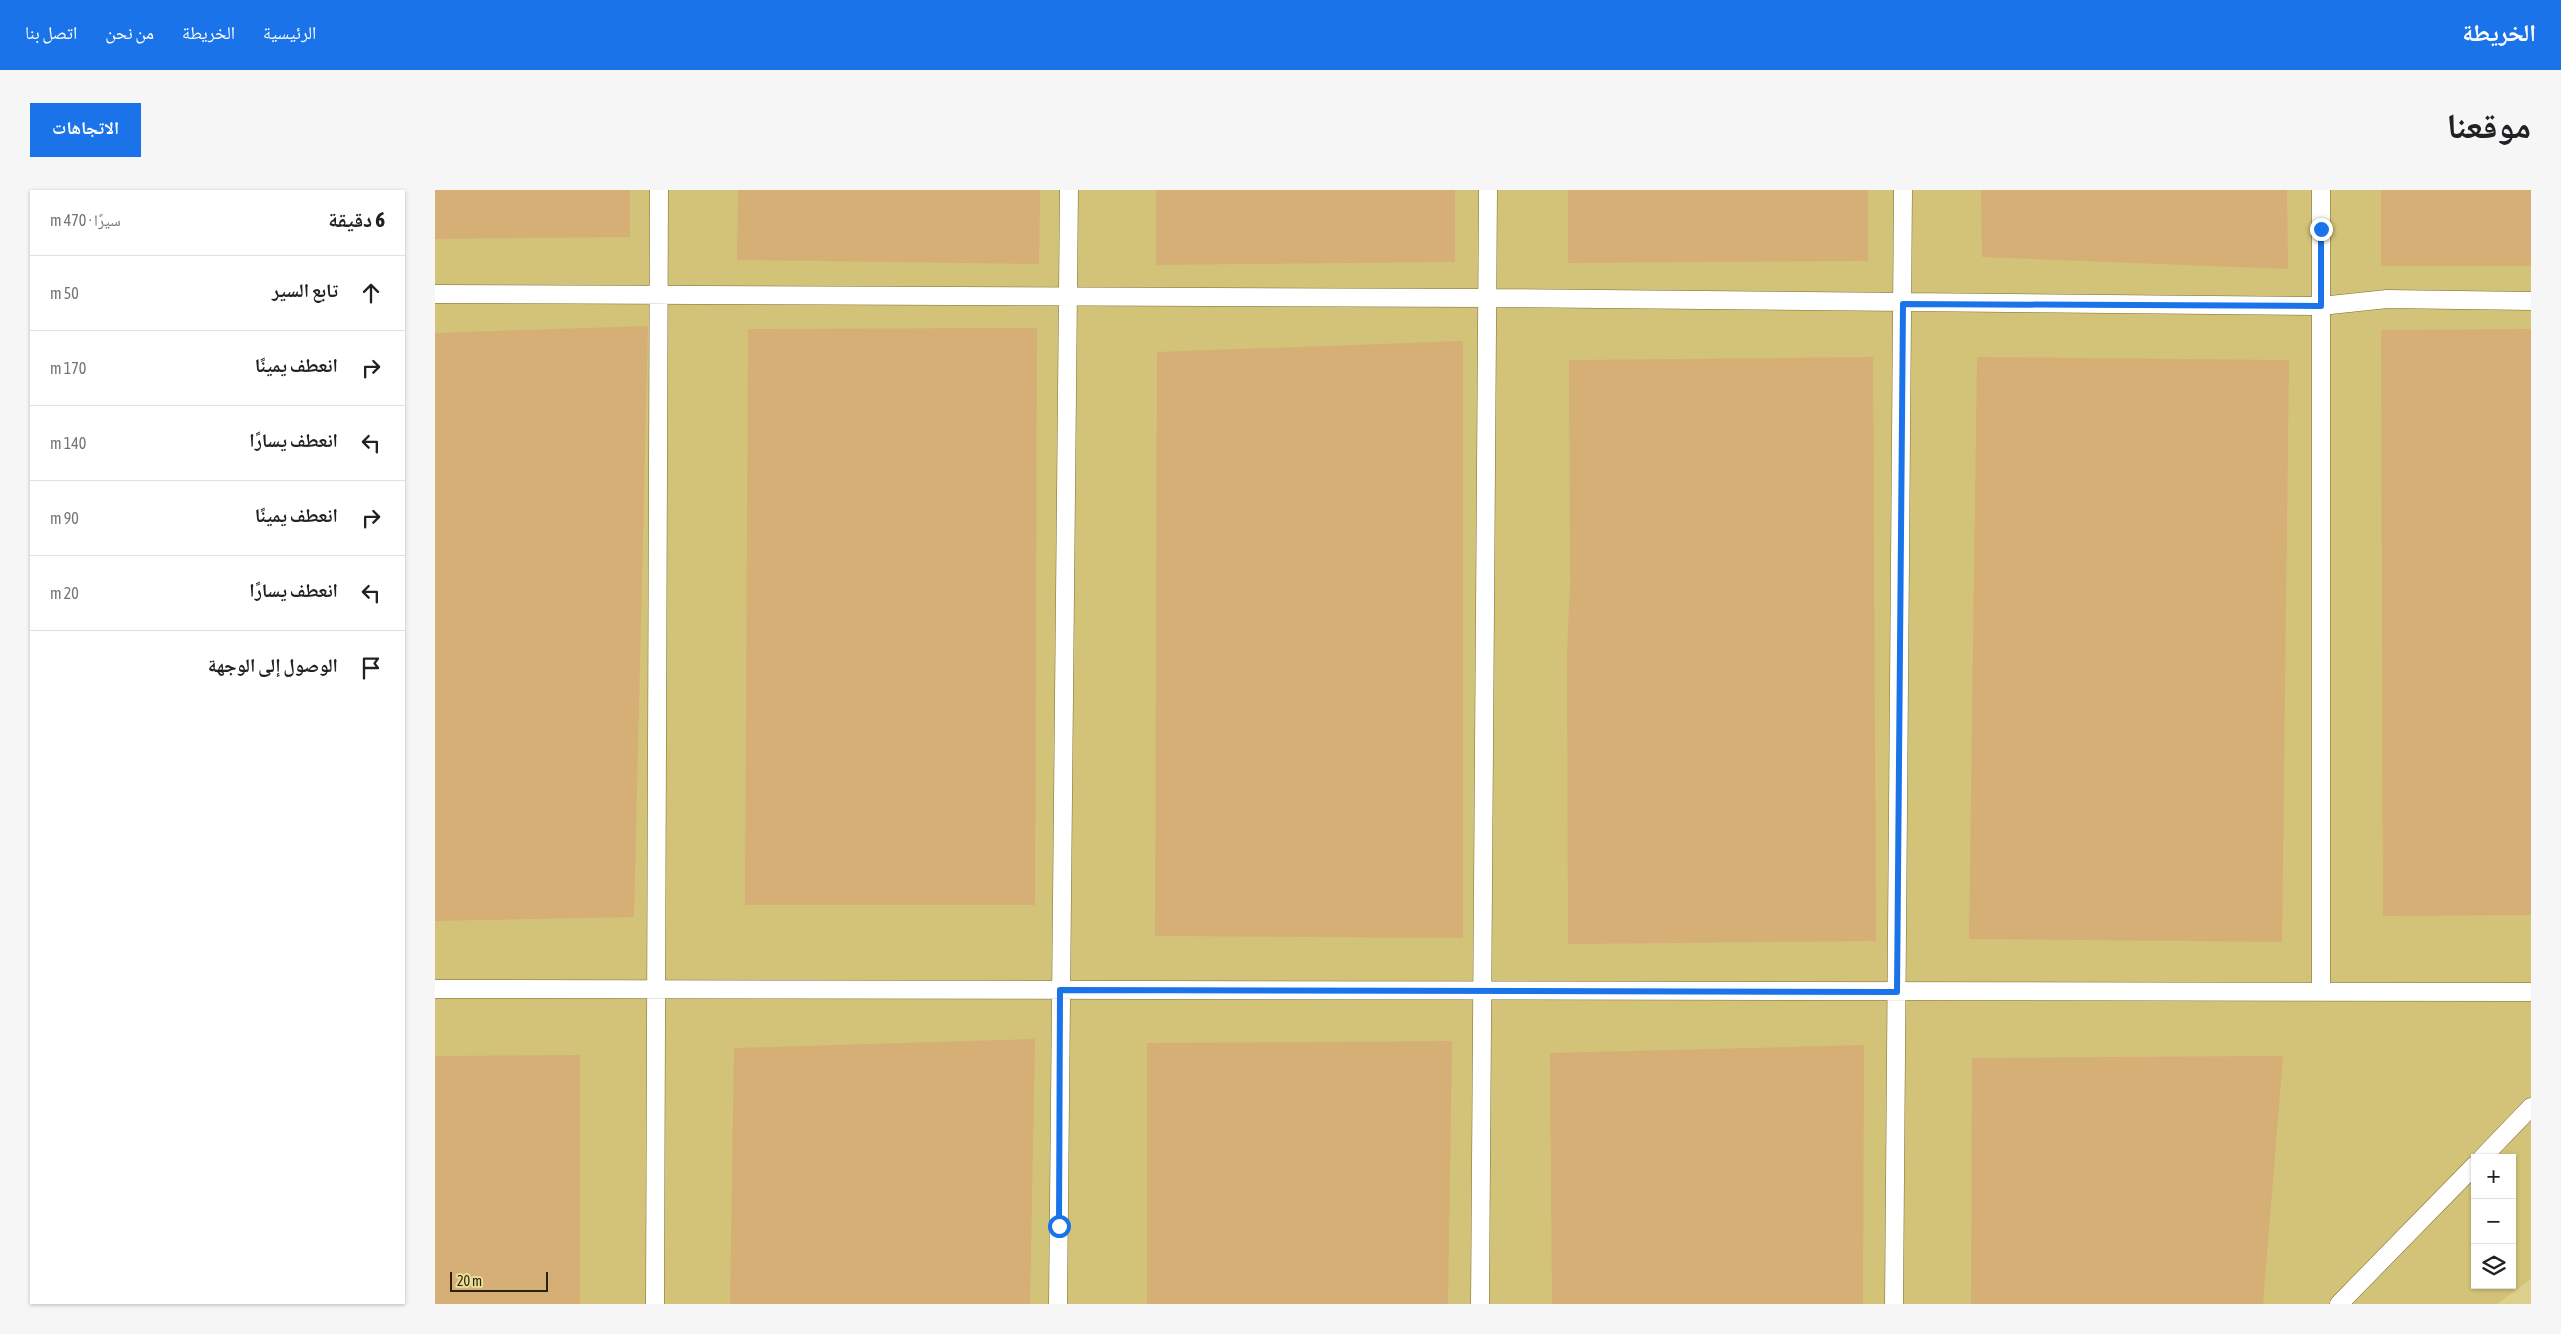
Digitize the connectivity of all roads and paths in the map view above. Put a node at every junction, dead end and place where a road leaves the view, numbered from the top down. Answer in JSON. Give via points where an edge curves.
{"nodes":[{"id":1,"x":659,"y":190,"type":"edge"},
{"id":2,"x":1069,"y":190,"type":"edge"},
{"id":3,"x":1488,"y":190,"type":"edge"},
{"id":4,"x":1903,"y":190,"type":"edge"},
{"id":5,"x":2321,"y":190,"type":"edge"},
{"id":6,"x":435,"y":294,"type":"edge"},
{"id":7,"x":659,"y":296,"type":"junction"},
{"id":8,"x":1068,"y":297,"type":"junction"},
{"id":9,"x":1488,"y":298,"type":"junction"},
{"id":10,"x":2531,"y":301,"type":"edge"},
{"id":11,"x":1903,"y":304,"type":"junction"},
{"id":12,"x":2321,"y":306,"type":"junction"},
{"id":13,"x":435,"y":989,"type":"edge"},
{"id":14,"x":656,"y":989,"type":"junction"},
{"id":15,"x":1060,"y":990,"type":"junction"},
{"id":16,"x":1483,"y":991,"type":"junction"},
{"id":17,"x":1897,"y":992,"type":"junction"},
{"id":18,"x":2321,"y":992,"type":"junction"},
{"id":19,"x":2531,"y":992,"type":"edge"},
{"id":20,"x":2531,"y":1108,"type":"edge"},
{"id":21,"x":2486,"y":1154,"type":"edge"},
{"id":22,"x":2471,"y":1169,"type":"edge"},
{"id":23,"x":655,"y":1304,"type":"edge"},
{"id":24,"x":1058,"y":1304,"type":"edge"},
{"id":25,"x":1480,"y":1304,"type":"edge"},
{"id":26,"x":1894,"y":1304,"type":"edge"},
{"id":27,"x":2339,"y":1304,"type":"edge"}],
"edges":[{"from":1,"to":7,"type":"lane"},
{"from":2,"to":8,"type":"lane"},
{"from":3,"to":9,"type":"lane"},
{"from":4,"to":11,"type":"lane"},
{"from":5,"to":12,"type":"lane"},
{"from":6,"to":7,"type":"lane"},
{"from":7,"to":8,"type":"lane"},
{"from":7,"to":14,"type":"lane"},
{"from":8,"to":9,"type":"lane"},
{"from":8,"to":15,"type":"lane"},
{"from":9,"to":11,"type":"lane"},
{"from":9,"to":16,"type":"lane"},
{"from":10,"to":12,"type":"lane","via":[[2387,298]]},
{"from":11,"to":12,"type":"lane"},
{"from":11,"to":17,"type":"lane"},
{"from":12,"to":18,"type":"lane"},
{"from":13,"to":14,"type":"lane"},
{"from":14,"to":15,"type":"lane"},
{"from":14,"to":23,"type":"lane"},
{"from":15,"to":16,"type":"lane"},
{"from":15,"to":24,"type":"lane"},
{"from":16,"to":17,"type":"lane"},
{"from":16,"to":25,"type":"lane"},
{"from":17,"to":18,"type":"lane"},
{"from":17,"to":26,"type":"lane"},
{"from":18,"to":19,"type":"lane"},
{"from":20,"to":21,"type":"lane"},
{"from":22,"to":27,"type":"lane"}]}
